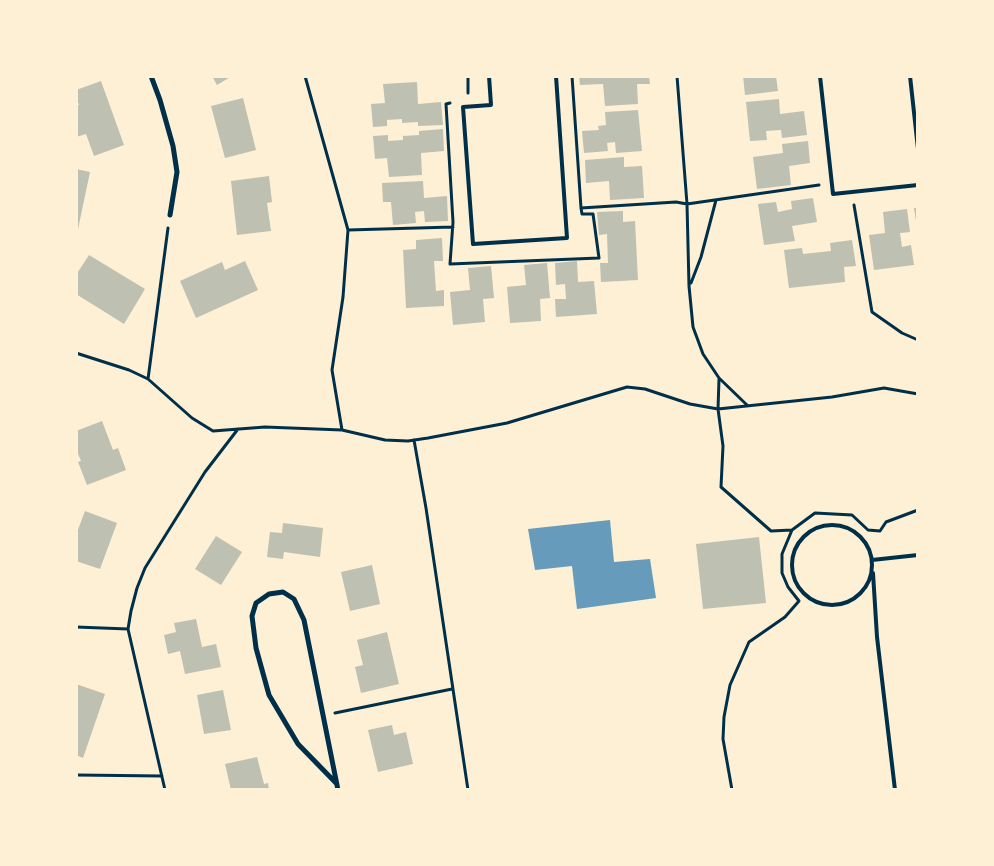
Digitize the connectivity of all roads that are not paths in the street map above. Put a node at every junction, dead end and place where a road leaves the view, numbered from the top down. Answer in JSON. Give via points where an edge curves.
{"nodes":[{"id":1,"x":151,"y":76,"type":"edge"},
{"id":2,"x":489,"y":76,"type":"edge"},
{"id":3,"x":556,"y":76,"type":"edge"},
{"id":4,"x":820,"y":76,"type":"edge"},
{"id":5,"x":910,"y":76,"type":"edge"},
{"id":6,"x":918,"y":149,"type":"edge"},
{"id":7,"x":918,"y":185,"type":"edge"},
{"id":8,"x":170,"y":215,"type":"road end"},
{"id":9,"x":918,"y":554,"type":"edge"},
{"id":10,"x":872,"y":560,"type":"junction"},
{"id":11,"x":872,"y":571,"type":"junction"},
{"id":12,"x":337,"y":787,"type":"edge"},
{"id":13,"x":895,"y":790,"type":"edge"}],
"edges":[{"from":1,"to":8,"type":"street","via":[[173,146],[177,172]]},
{"from":2,"to":3,"type":"lane","via":[[491,105],[463,107],[472,244],[568,238]]},
{"from":4,"to":7,"type":"lane","via":[[833,194]]},
{"from":5,"to":6,"type":"lane"},
{"from":9,"to":10,"type":"lane"},
{"from":10,"to":11,"type":"lane"},
{"from":10,"to":11,"type":"lane","via":[[863,539],[853,530],[835,524],[815,528],[804,536],[798,542],[792,559],[792,572],[797,584],[804,594],[823,604],[845,603],[857,597]]},
{"from":11,"to":13,"type":"lane"},
{"from":12,"to":12,"type":"street","via":[[304,620],[294,599],[283,592],[268,594],[256,603],[252,616],[256,648],[269,695],[298,744]]}]}
